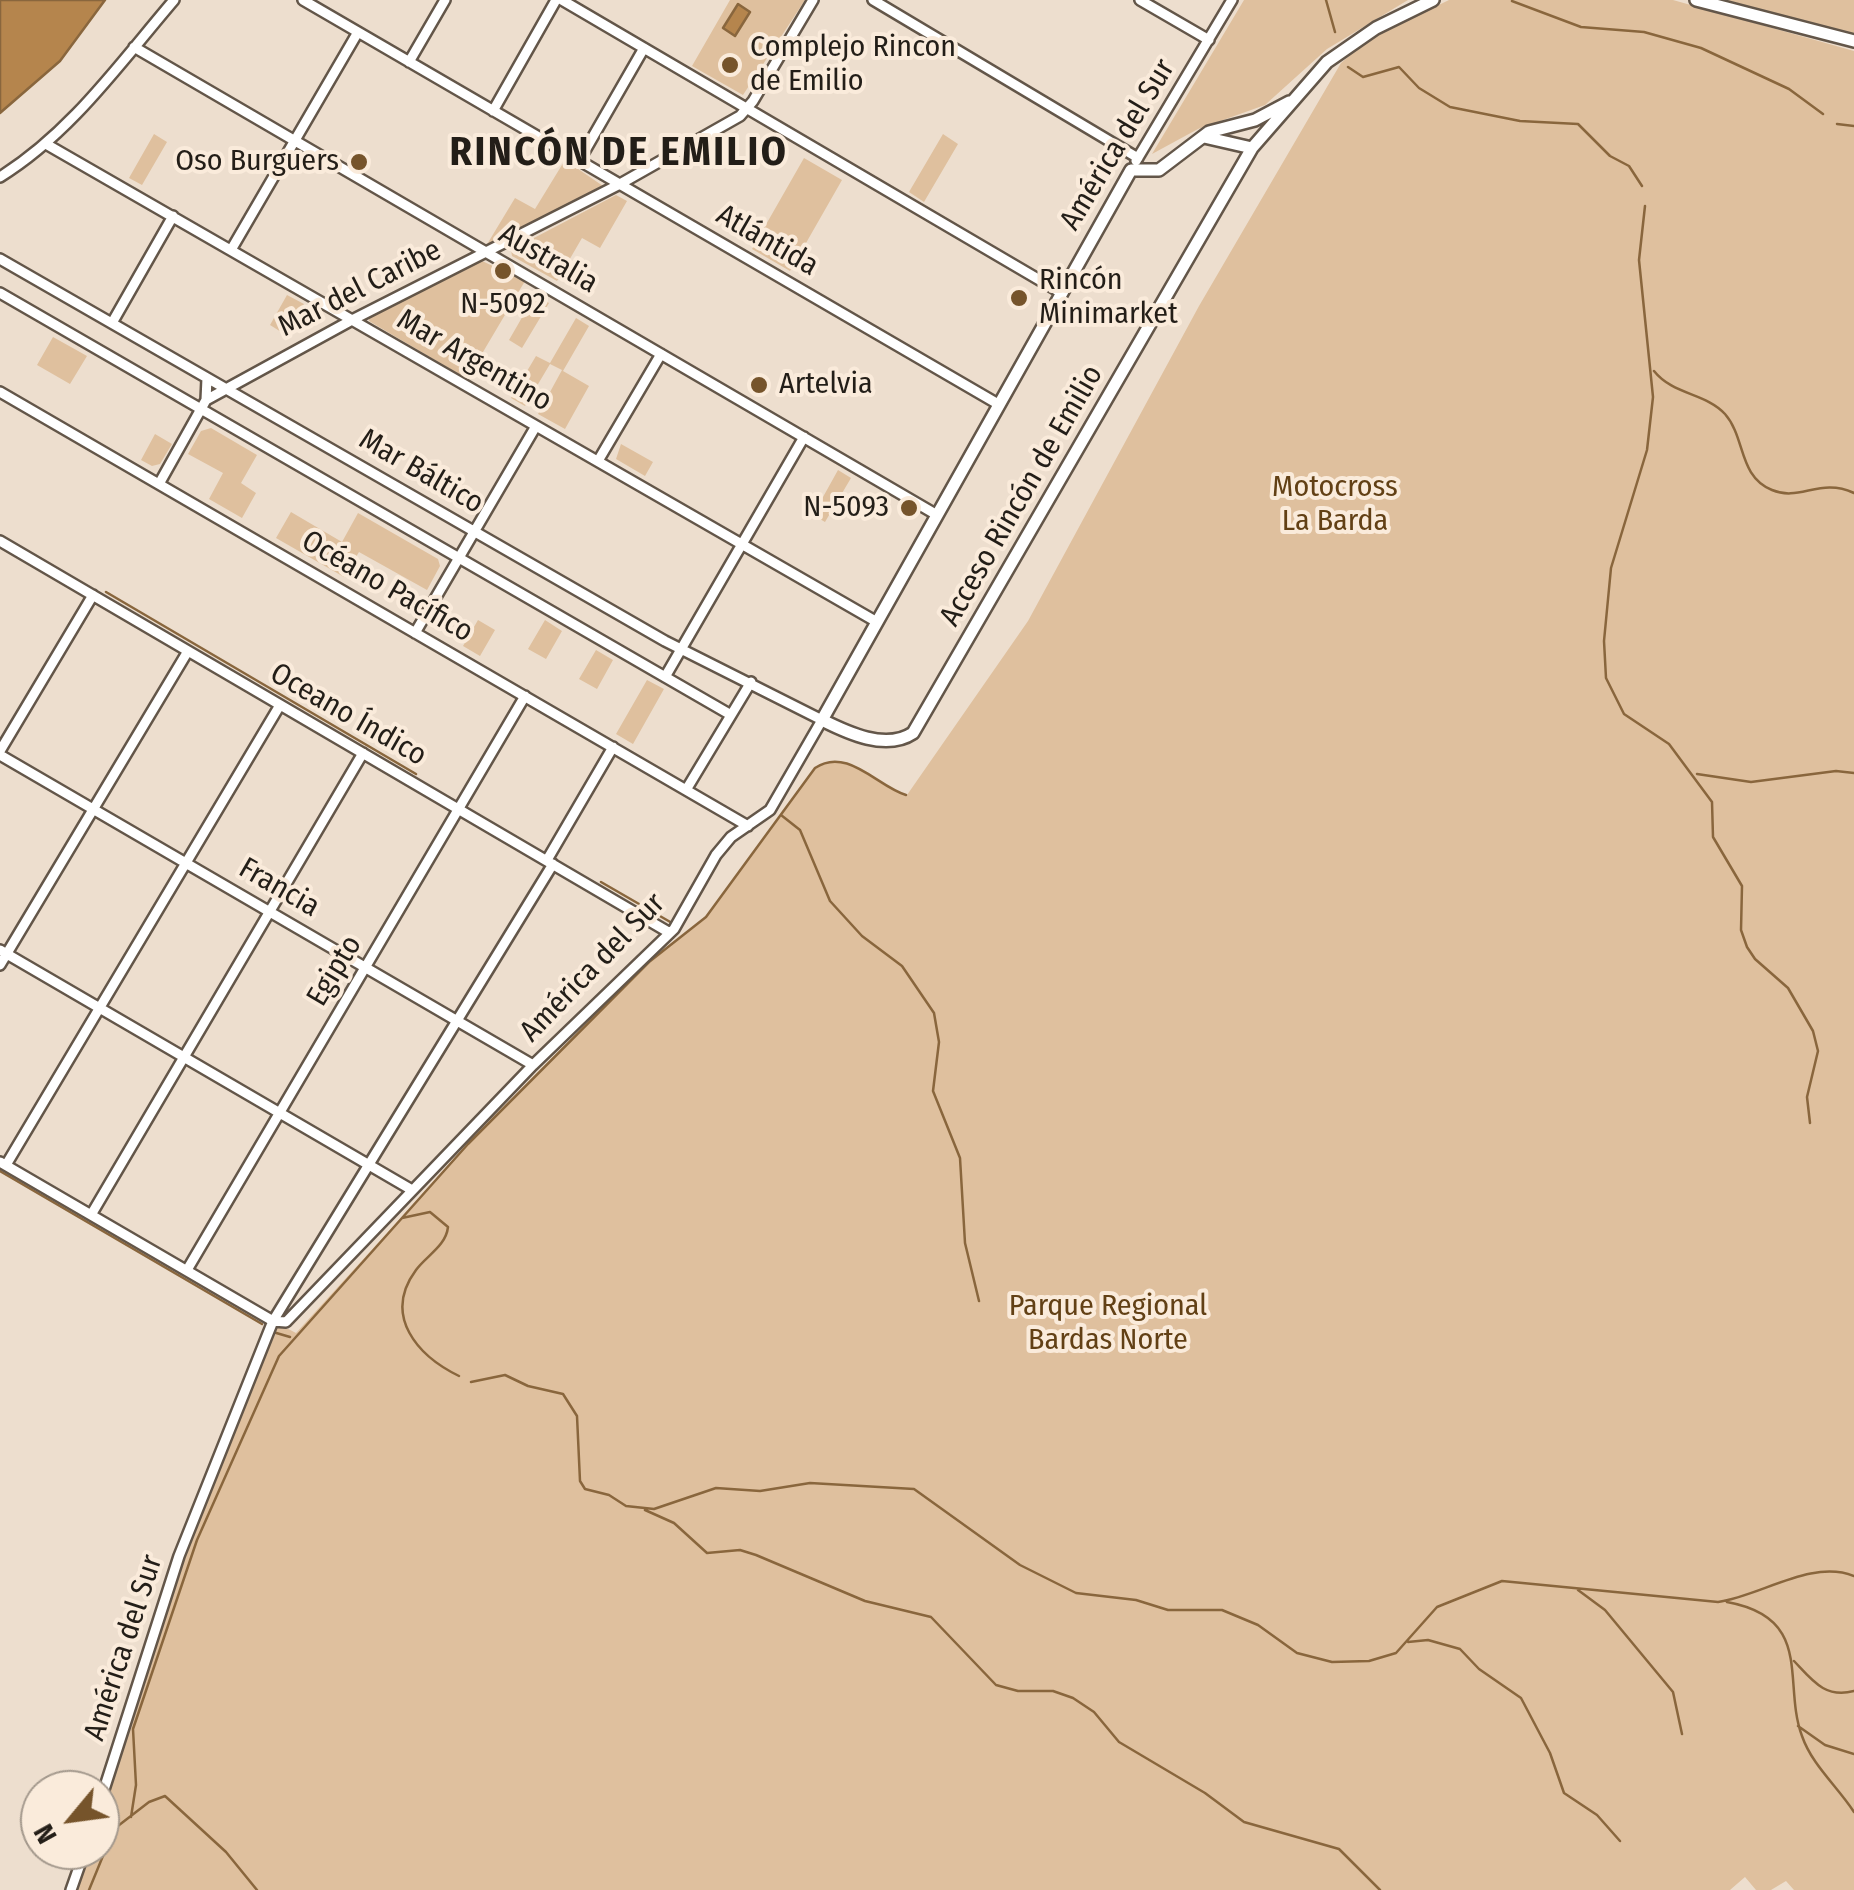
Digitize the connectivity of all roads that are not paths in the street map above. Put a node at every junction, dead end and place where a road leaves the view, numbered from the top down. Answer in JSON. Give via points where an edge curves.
{"nodes":[{"id":1,"x":174,"y":0,"type":"edge"},
{"id":2,"x":303,"y":0,"type":"edge"},
{"id":3,"x":445,"y":0,"type":"edge"},
{"id":4,"x":559,"y":0,"type":"edge"},
{"id":5,"x":813,"y":0,"type":"edge"},
{"id":6,"x":873,"y":0,"type":"edge"},
{"id":7,"x":1140,"y":0,"type":"edge"},
{"id":8,"x":1232,"y":0,"type":"edge"},
{"id":9,"x":1433,"y":0,"type":"edge"},
{"id":10,"x":1696,"y":0,"type":"edge"},
{"id":11,"x":358,"y":32,"type":"junction"},
{"id":12,"x":1209,"y":40,"type":"junction"},
{"id":13,"x":1854,"y":41,"type":"edge"},
{"id":14,"x":134,"y":46,"type":"junction"},
{"id":15,"x":644,"y":48,"type":"junction"},
{"id":16,"x":409,"y":62,"type":"junction"},
{"id":17,"x":1289,"y":102,"type":"junction"},
{"id":18,"x":748,"y":109,"type":"junction"},
{"id":19,"x":493,"y":111,"type":"junction"},
{"id":20,"x":1200,"y":137,"type":"junction"},
{"id":21,"x":295,"y":140,"type":"junction"},
{"id":22,"x":46,"y":144,"type":"junction"},
{"id":23,"x":1252,"y":148,"type":"junction"},
{"id":24,"x":579,"y":160,"type":"junction"},
{"id":25,"x":1134,"y":164,"type":"junction"},
{"id":26,"x":0,"y":178,"type":"edge"},
{"id":27,"x":620,"y":184,"type":"junction"},
{"id":28,"x":172,"y":216,"type":"junction"},
{"id":29,"x":231,"y":250,"type":"junction"},
{"id":30,"x":486,"y":252,"type":"junction"},
{"id":31,"x":0,"y":259,"type":"edge"},
{"id":32,"x":1060,"y":292,"type":"junction"},
{"id":33,"x":0,"y":294,"type":"edge"},
{"id":34,"x":352,"y":320,"type":"junction"},
{"id":35,"x":112,"y":323,"type":"junction"},
{"id":36,"x":662,"y":354,"type":"junction"},
{"id":37,"x":207,"y":378,"type":"junction"},
{"id":38,"x":223,"y":387,"type":"junction"},
{"id":39,"x":0,"y":392,"type":"edge"},
{"id":40,"x":998,"y":404,"type":"junction"},
{"id":41,"x":204,"y":405,"type":"junction"},
{"id":42,"x":536,"y":426,"type":"junction"},
{"id":43,"x":804,"y":438,"type":"junction"},
{"id":44,"x":598,"y":461,"type":"junction"},
{"id":45,"x":159,"y":484,"type":"junction"},
{"id":46,"x":936,"y":515,"type":"junction"},
{"id":47,"x":474,"y":532,"type":"junction"},
{"id":48,"x":1,"y":544,"type":"edge"},
{"id":49,"x":742,"y":544,"type":"junction"},
{"id":50,"x":459,"y":558,"type":"junction"},
{"id":51,"x":93,"y":596,"type":"junction"},
{"id":52,"x":877,"y":622,"type":"junction"},
{"id":53,"x":415,"y":633,"type":"junction"},
{"id":54,"x":682,"y":649,"type":"junction"},
{"id":55,"x":188,"y":651,"type":"junction"},
{"id":56,"x":665,"y":678,"type":"junction"},
{"id":57,"x":751,"y":682,"type":"junction"},
{"id":58,"x":525,"y":696,"type":"junction"},
{"id":59,"x":280,"y":705,"type":"junction"},
{"id":60,"x":731,"y":715,"type":"junction"},
{"id":61,"x":822,"y":720,"type":"junction"},
{"id":62,"x":613,"y":747,"type":"junction"},
{"id":63,"x":0,"y":753,"type":"edge"},
{"id":64,"x":364,"y":753,"type":"junction"},
{"id":65,"x":686,"y":790,"type":"junction"},
{"id":66,"x":94,"y":809,"type":"junction"},
{"id":67,"x":460,"y":810,"type":"junction"},
{"id":68,"x":748,"y":826,"type":"junction"},
{"id":69,"x":186,"y":862,"type":"junction"},
{"id":70,"x":550,"y":862,"type":"junction"},
{"id":71,"x":270,"y":911,"type":"junction"},
{"id":72,"x":670,"y":933,"type":"junction"},
{"id":73,"x":3,"y":952,"type":"edge"},
{"id":74,"x":0,"y":965,"type":"edge"},
{"id":75,"x":367,"y":968,"type":"junction"},
{"id":76,"x":99,"y":1008,"type":"junction"},
{"id":77,"x":458,"y":1020,"type":"junction"},
{"id":78,"x":184,"y":1057,"type":"junction"},
{"id":79,"x":533,"y":1066,"type":"junction"},
{"id":80,"x":280,"y":1113,"type":"junction"},
{"id":81,"x":3,"y":1164,"type":"edge"},
{"id":82,"x":369,"y":1164,"type":"junction"},
{"id":83,"x":412,"y":1190,"type":"junction"},
{"id":84,"x":91,"y":1215,"type":"junction"},
{"id":85,"x":187,"y":1270,"type":"junction"},
{"id":86,"x":273,"y":1320,"type":"junction"},
{"id":87,"x":110,"y":1770,"type":"edge"}],
"edges":[{"from":1,"to":14,"type":"street"},
{"from":2,"to":11,"type":"street","name":"Atlántida"},
{"from":3,"to":16,"type":"street"},
{"from":4,"to":15,"type":"street"},
{"from":4,"to":19,"type":"street"},
{"from":5,"to":18,"type":"street"},
{"from":6,"to":25,"type":"street"},
{"from":7,"to":12,"type":"street"},
{"from":8,"to":12,"type":"street","name":"América del Sur"},
{"from":9,"to":17,"type":"street","name":"Acceso Rincón de Emilio","via":[[1359,38]]},
{"from":10,"to":13,"type":"street"},
{"from":11,"to":16,"type":"street","name":"Atlántida"},
{"from":11,"to":21,"type":"street"},
{"from":12,"to":25,"type":"street","name":"América del Sur"},
{"from":14,"to":21,"type":"street","name":"Australia"},
{"from":14,"to":22,"type":"street"},
{"from":15,"to":18,"type":"street"},
{"from":15,"to":24,"type":"street"},
{"from":16,"to":19,"type":"street","name":"Atlántida"},
{"from":17,"to":20,"type":"street","name":"Acceso Rincón de Emilio"},
{"from":17,"to":23,"type":"street","name":"Acceso Rincón de Emilio"},
{"from":18,"to":27,"type":"street","name":"Mar del Caribe"},
{"from":18,"to":32,"type":"street"},
{"from":19,"to":24,"type":"street","name":"Atlántida"},
{"from":20,"to":23,"type":"street"},
{"from":20,"to":25,"type":"street","name":"Acceso Rincón de Emilio","via":[[1159,170]]},
{"from":21,"to":29,"type":"street"},
{"from":21,"to":30,"type":"street","name":"Australia"},
{"from":22,"to":26,"type":"street"},
{"from":22,"to":28,"type":"street","name":"Mar Argentino"},
{"from":23,"to":61,"type":"street","name":"Acceso Rincón de Emilio","via":[[912,733],[896,740],[868,738]]},
{"from":24,"to":27,"type":"street","name":"Atlántida"},
{"from":25,"to":32,"type":"street","name":"América del Sur"},
{"from":27,"to":30,"type":"street","name":"Mar del Caribe"},
{"from":27,"to":40,"type":"street","name":"Atlántida"},
{"from":28,"to":29,"type":"street","name":"Mar Argentino"},
{"from":28,"to":35,"type":"street"},
{"from":29,"to":34,"type":"street","name":"Mar Argentino"},
{"from":30,"to":34,"type":"street","name":"Mar del Caribe"},
{"from":30,"to":36,"type":"street","name":"Australia"},
{"from":31,"to":35,"type":"street","name":"Mar Báltico"},
{"from":32,"to":40,"type":"street","name":"América del Sur"},
{"from":33,"to":41,"type":"street","name":"Mar Báltico"},
{"from":34,"to":38,"type":"street","name":"Mar del Caribe"},
{"from":34,"to":42,"type":"street","name":"Mar Argentino"},
{"from":35,"to":37,"type":"street","name":"Mar Báltico"},
{"from":36,"to":43,"type":"street","name":"Australia"},
{"from":36,"to":44,"type":"street"},
{"from":37,"to":38,"type":"street","name":"Mar Báltico"},
{"from":37,"to":41,"type":"street","name":"Mar del Caribe"},
{"from":38,"to":41,"type":"street","name":"Mar del Caribe"},
{"from":38,"to":47,"type":"street","name":"Mar Báltico"},
{"from":39,"to":45,"type":"street","name":"Océano Pacífico"},
{"from":40,"to":46,"type":"street","name":"América del Sur"},
{"from":41,"to":45,"type":"street","name":"Mar del Caribe"},
{"from":41,"to":50,"type":"street","name":"Mar Báltico"},
{"from":42,"to":44,"type":"street","name":"Mar Argentino"},
{"from":42,"to":47,"type":"street"},
{"from":43,"to":46,"type":"street","name":"Australia"},
{"from":43,"to":49,"type":"street"},
{"from":44,"to":49,"type":"street","name":"Mar Argentino"},
{"from":45,"to":53,"type":"street","name":"Océano Pacífico"},
{"from":46,"to":52,"type":"street","name":"América del Sur"},
{"from":47,"to":50,"type":"street"},
{"from":47,"to":54,"type":"street","name":"Mar Báltico"},
{"from":48,"to":51,"type":"street","name":"Oceano Índico"},
{"from":49,"to":52,"type":"street","name":"Mar Argentino"},
{"from":49,"to":54,"type":"street"},
{"from":50,"to":53,"type":"street"},
{"from":50,"to":56,"type":"street","name":"Mar Báltico"},
{"from":51,"to":55,"type":"street","name":"Oceano Índico"},
{"from":51,"to":63,"type":"street"},
{"from":52,"to":61,"type":"street","name":"América del Sur"},
{"from":53,"to":58,"type":"street","name":"Océano Pacífico"},
{"from":54,"to":56,"type":"street"},
{"from":54,"to":57,"type":"street","name":"Mar Báltico"},
{"from":55,"to":59,"type":"street","name":"Oceano Índico"},
{"from":55,"to":66,"type":"street"},
{"from":56,"to":60,"type":"street","name":"Mar Báltico"},
{"from":57,"to":60,"type":"street"},
{"from":57,"to":61,"type":"street","name":"Mar Báltico"},
{"from":58,"to":62,"type":"street","name":"Océano Pacífico"},
{"from":58,"to":67,"type":"street","name":"Egipto"},
{"from":59,"to":64,"type":"street","name":"Oceano Índico"},
{"from":59,"to":69,"type":"street"},
{"from":60,"to":65,"type":"street"},
{"from":61,"to":68,"type":"street","name":"América del Sur","via":[[770,810]]},
{"from":62,"to":65,"type":"street","name":"Océano Pacífico"},
{"from":62,"to":70,"type":"street"},
{"from":63,"to":66,"type":"street","name":"Francia"},
{"from":64,"to":67,"type":"street","name":"Oceano Índico"},
{"from":64,"to":71,"type":"street"},
{"from":65,"to":68,"type":"street","name":"Océano Pacífico"},
{"from":66,"to":69,"type":"street","name":"Francia"},
{"from":66,"to":73,"type":"street"},
{"from":67,"to":70,"type":"street","name":"Oceano Índico"},
{"from":67,"to":75,"type":"street","name":"Egipto"},
{"from":68,"to":72,"type":"street","name":"América del Sur","via":[[716,856]]},
{"from":69,"to":71,"type":"street","name":"Francia"},
{"from":69,"to":76,"type":"street"},
{"from":70,"to":72,"type":"street","name":"Oceano Índico"},
{"from":70,"to":77,"type":"street"},
{"from":71,"to":75,"type":"street","name":"Francia"},
{"from":71,"to":78,"type":"street"},
{"from":72,"to":79,"type":"street","name":"América del Sur"},
{"from":73,"to":74,"type":"street"},
{"from":73,"to":76,"type":"street"},
{"from":75,"to":77,"type":"street","name":"Francia"},
{"from":75,"to":80,"type":"street","name":"Egipto"},
{"from":76,"to":78,"type":"street"},
{"from":76,"to":81,"type":"street"},
{"from":77,"to":79,"type":"street","name":"Francia"},
{"from":77,"to":82,"type":"street"},
{"from":78,"to":80,"type":"street"},
{"from":78,"to":84,"type":"street"},
{"from":79,"to":83,"type":"street","name":"América del Sur"},
{"from":80,"to":82,"type":"street"},
{"from":80,"to":85,"type":"street","name":"Egipto"},
{"from":81,"to":84,"type":"street"},
{"from":82,"to":83,"type":"street"},
{"from":82,"to":86,"type":"street"},
{"from":83,"to":86,"type":"street","name":"América del Sur","via":[[293,1317]]},
{"from":84,"to":85,"type":"street"},
{"from":85,"to":86,"type":"street"},
{"from":86,"to":87,"type":"street","name":"América del Sur","via":[[179,1556]]}]}
